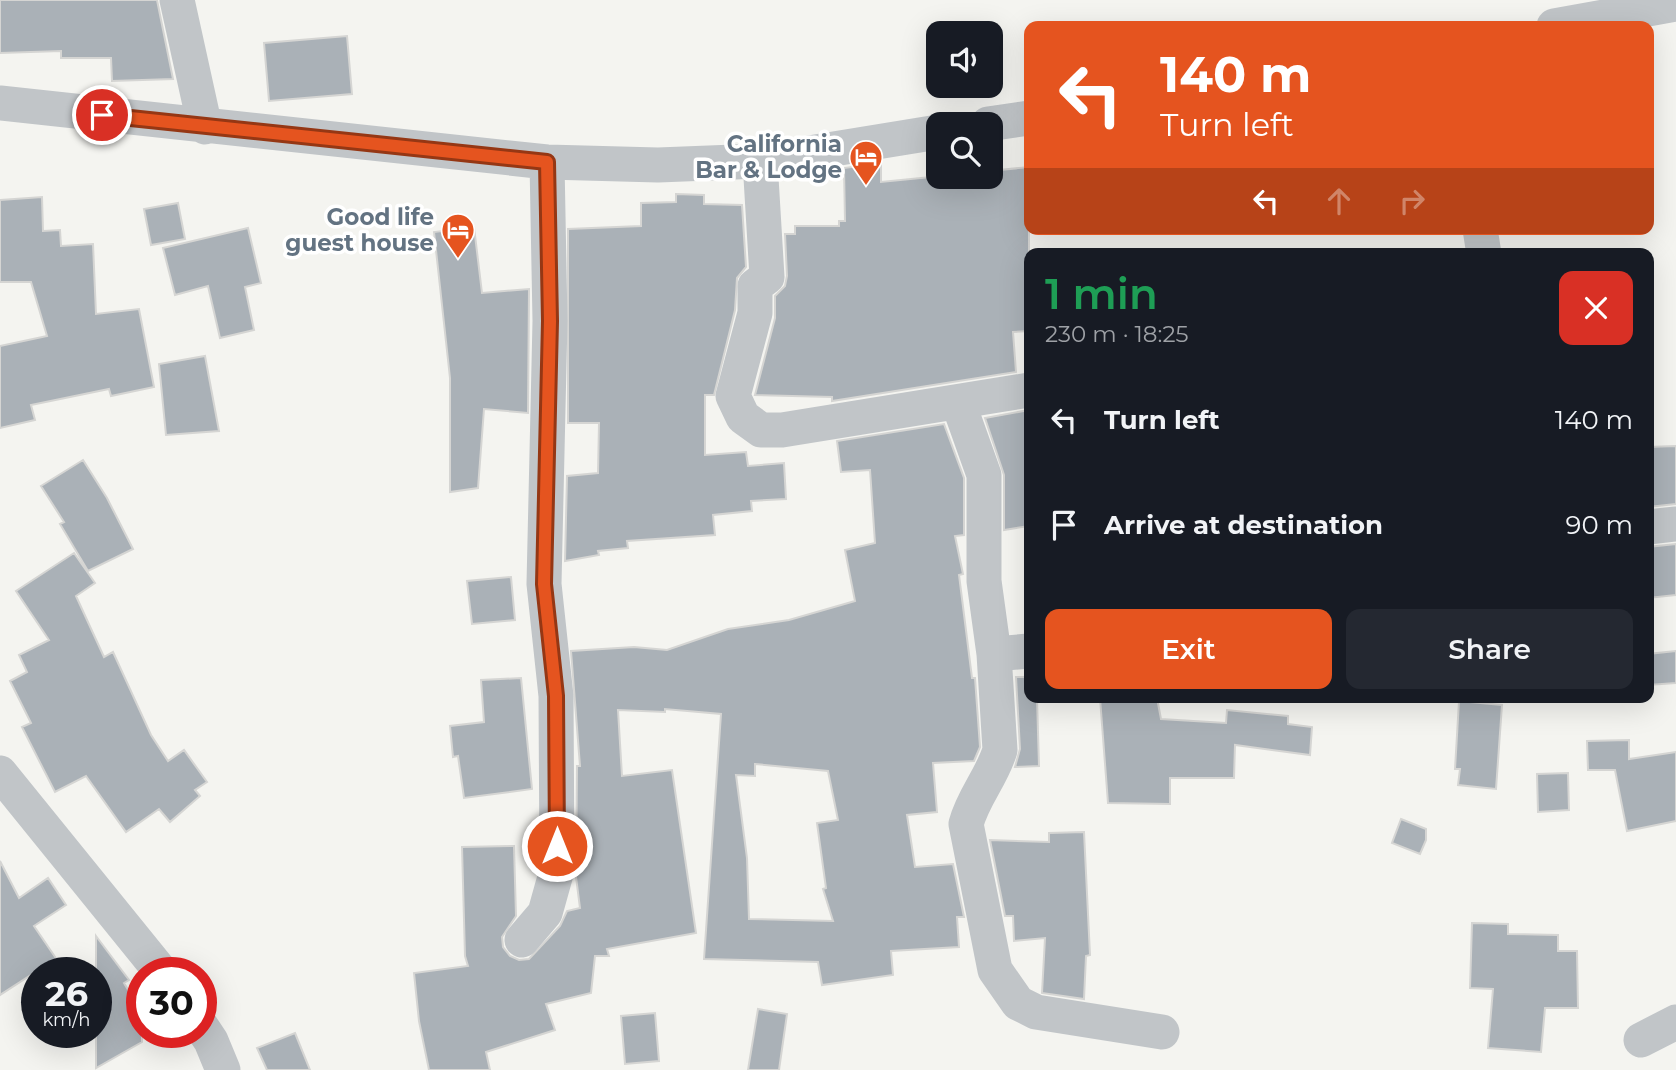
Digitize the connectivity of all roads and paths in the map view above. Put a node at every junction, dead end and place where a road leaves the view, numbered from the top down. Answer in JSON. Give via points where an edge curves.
{"nodes":[{"id":1,"x":177,"y":0,"type":"edge"},
{"id":2,"x":1676,"y":4,"type":"edge"},
{"id":3,"x":1582,"y":21,"type":"edge"},
{"id":4,"x":0,"y":103,"type":"edge"},
{"id":5,"x":1024,"y":119,"type":"edge"},
{"id":6,"x":1003,"y":122,"type":"edge"},
{"id":7,"x":205,"y":127,"type":"junction"},
{"id":8,"x":926,"y":134,"type":"edge"},
{"id":9,"x":760,"y":161,"type":"junction"},
{"id":10,"x":547,"y":162,"type":"junction"},
{"id":11,"x":1024,"y":391,"type":"edge"},
{"id":12,"x":958,"y":402,"type":"junction"},
{"id":13,"x":1676,"y":524,"type":"edge"},
{"id":14,"x":1654,"y":526,"type":"edge"},
{"id":15,"x":1024,"y":651,"type":"edge"},
{"id":16,"x":994,"y":654,"type":"junction"},
{"id":17,"x":0,"y":774,"type":"edge"},
{"id":18,"x":522,"y":940,"type":"dead end"},
{"id":19,"x":149,"y":957,"type":"edge"},
{"id":20,"x":1676,"y":1022,"type":"edge"},
{"id":21,"x":1162,"y":1032,"type":"dead end"},
{"id":22,"x":1641,"y":1040,"type":"dead end"},
{"id":23,"x":215,"y":1048,"type":"edge"},
{"id":24,"x":223,"y":1070,"type":"edge"}],
"edges":[{"from":1,"to":7,"type":"street"},
{"from":2,"to":3,"type":"street"},
{"from":4,"to":7,"type":"street"},
{"from":5,"to":6,"type":"street"},
{"from":7,"to":10,"type":"street"},
{"from":8,"to":9,"type":"street"},
{"from":9,"to":10,"type":"street","via":[[658,165]]},
{"from":9,"to":12,"type":"street","via":[[767,278],[755,286],[755,313],[733,397],[743,417],[761,430],[782,430]]},
{"from":10,"to":18,"type":"street","via":[[550,321],[544,584],[556,696],[557,870],[545,913]]},
{"from":11,"to":12,"type":"street"},
{"from":12,"to":16,"type":"street","via":[[984,475],[984,581]]},
{"from":13,"to":14,"type":"street"},
{"from":15,"to":16,"type":"street"},
{"from":16,"to":21,"type":"street","via":[[1000,750],[965,824],[995,970],[1018,1003],[1036,1012]]},
{"from":17,"to":19,"type":"street"},
{"from":20,"to":22,"type":"street"},
{"from":23,"to":24,"type":"street"}]}
